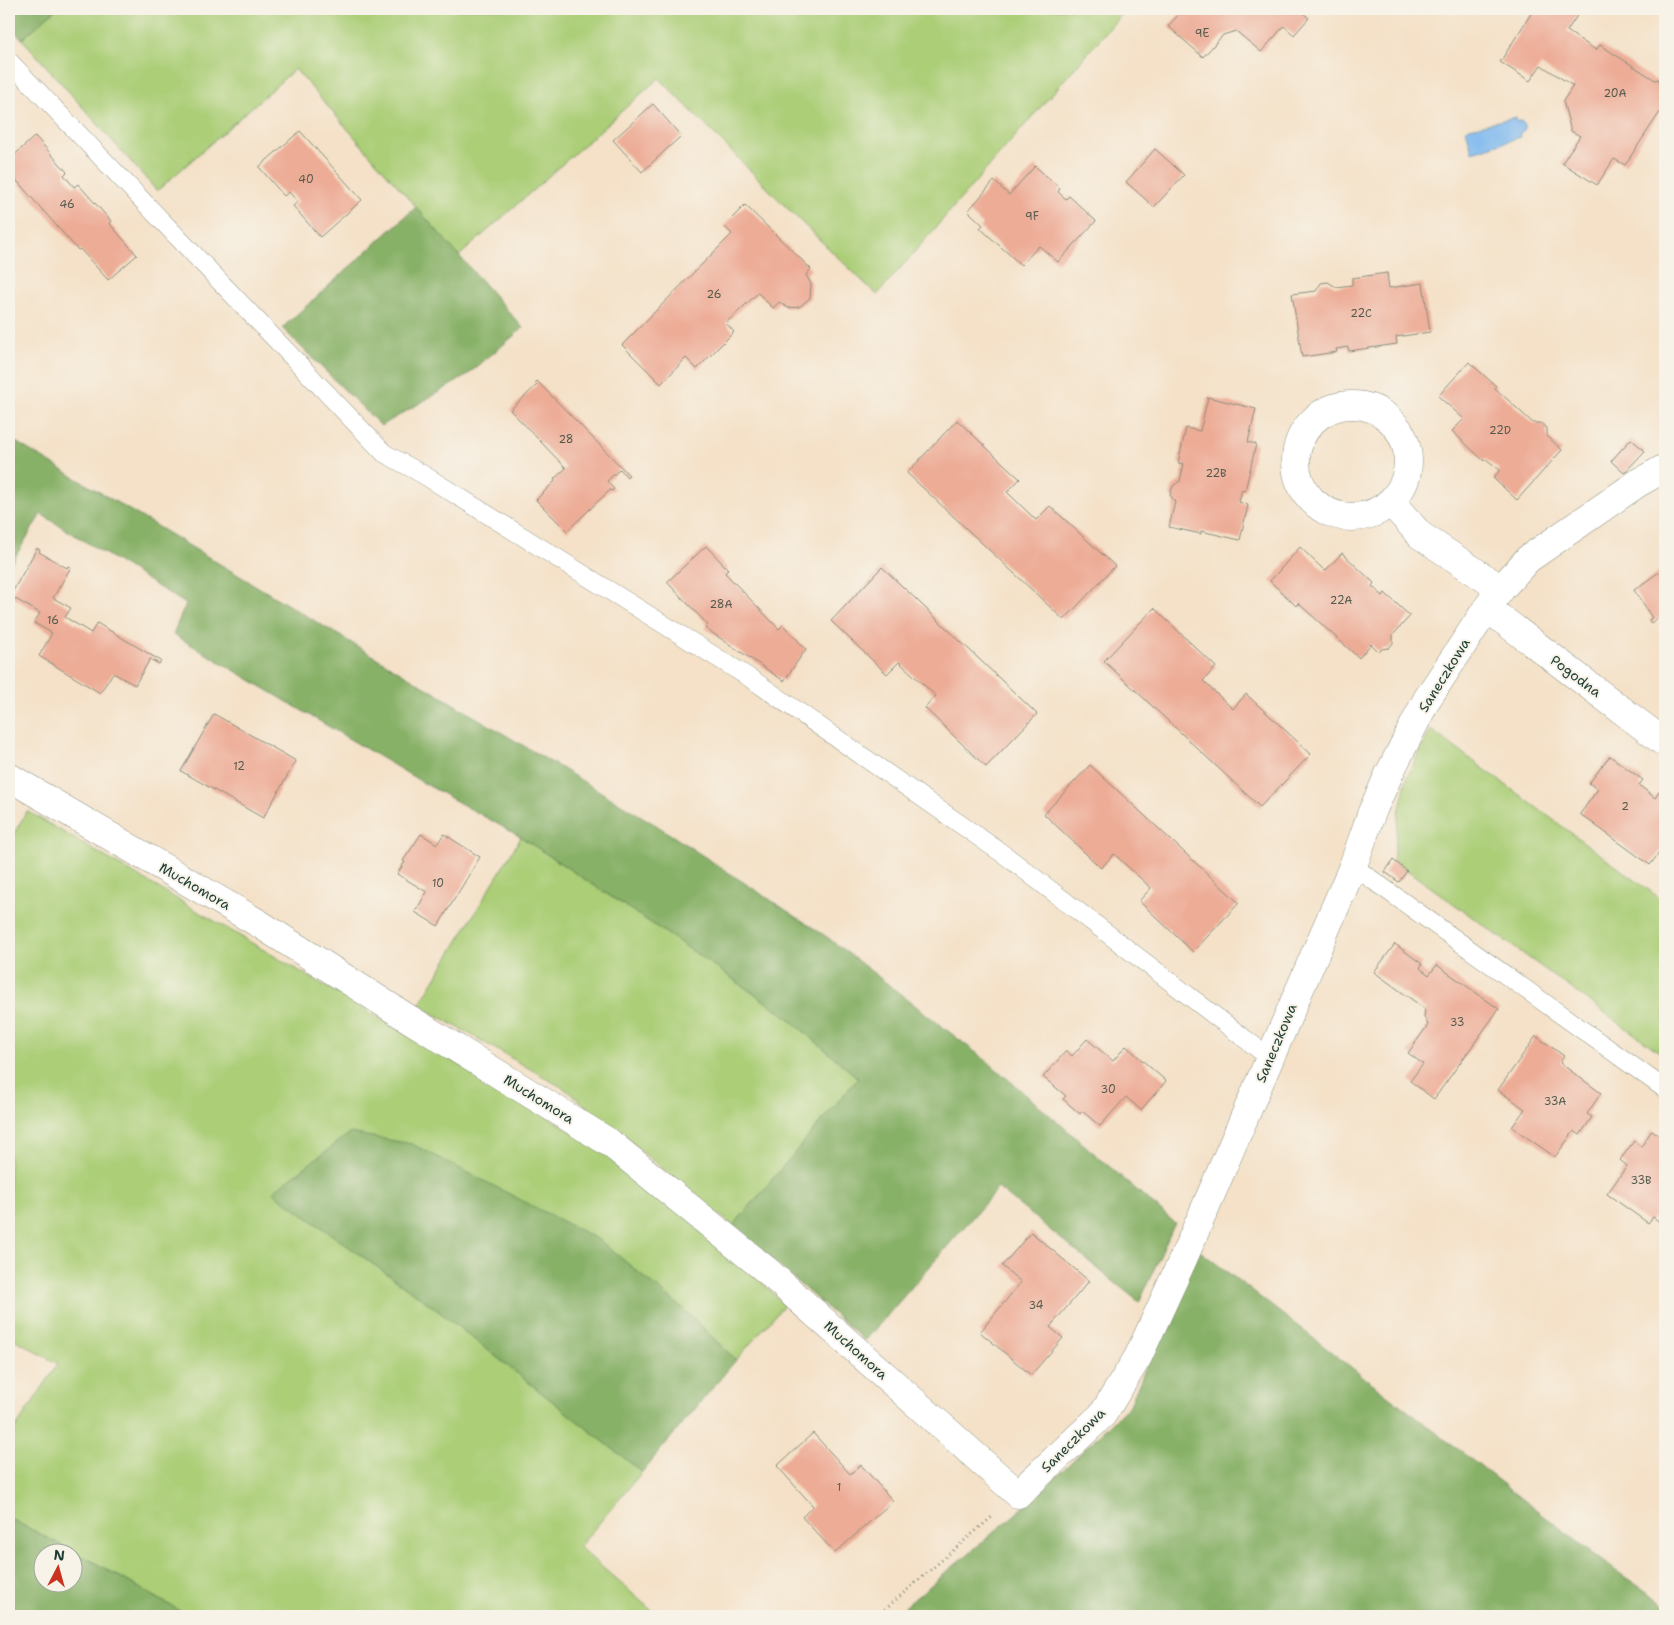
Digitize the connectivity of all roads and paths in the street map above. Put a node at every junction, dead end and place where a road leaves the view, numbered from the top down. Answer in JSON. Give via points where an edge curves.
{"nodes":[{"id":1,"x":9,"y":61,"type":"edge"},
{"id":2,"x":1665,"y":468,"type":"edge"},
{"id":3,"x":1391,"y":502,"type":"junction"},
{"id":4,"x":1494,"y":599,"type":"junction"},
{"id":5,"x":1665,"y":743,"type":"edge"},
{"id":6,"x":9,"y":777,"type":"edge"},
{"id":7,"x":1353,"y":866,"type":"junction"},
{"id":8,"x":1270,"y":1058,"type":"junction"},
{"id":9,"x":1665,"y":1088,"type":"edge"},
{"id":10,"x":1018,"y":1494,"type":"junction"},
{"id":11,"x":877,"y":1616,"type":"edge"}],
"edges":[{"from":1,"to":8,"type":"lane","via":[[384,453],[761,686],[1006,856]]},
{"from":2,"to":4,"type":"street","name":"Saneczkowa","via":[[1638,482],[1528,559]]},
{"from":3,"to":3,"type":"street","via":[[1405,482],[1409,453],[1400,430],[1380,412],[1351,403],[1323,412],[1304,430],[1296,452],[1298,480],[1314,503],[1342,517],[1365,516]]},
{"from":3,"to":4,"type":"street","name":"Pogodna","via":[[1420,534]]},
{"from":4,"to":5,"type":"street","name":"Pogodna"},
{"from":4,"to":7,"type":"street","name":"Saneczkowa","via":[[1428,699],[1389,774]]},
{"from":6,"to":10,"type":"street","name":"Muchomora","via":[[258,923],[610,1143],[765,1269]]},
{"from":7,"to":8,"type":"street","name":"Saneczkowa"},
{"from":7,"to":9,"type":"lane"},
{"from":8,"to":10,"type":"street","name":"Saneczkowa","via":[[1138,1357],[1102,1414]]},
{"from":10,"to":11,"type":"path"}]}
